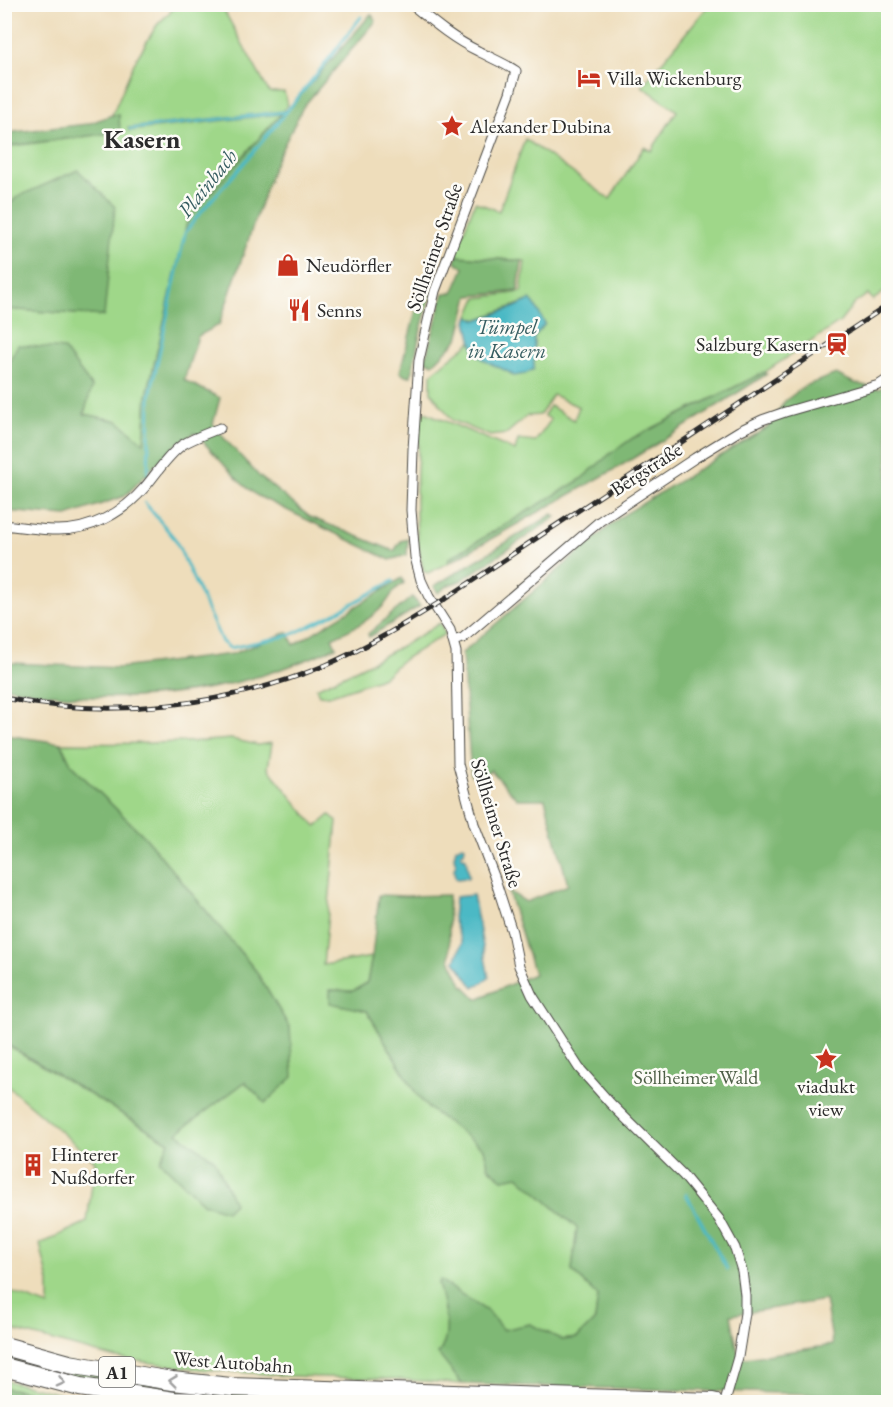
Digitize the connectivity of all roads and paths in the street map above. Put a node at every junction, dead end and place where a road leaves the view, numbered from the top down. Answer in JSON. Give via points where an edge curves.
{"nodes":[{"id":1,"x":411,"y":4,"type":"edge"},
{"id":2,"x":888,"y":379,"type":"edge"},
{"id":3,"x":220,"y":428,"type":"dead end"},
{"id":4,"x":4,"y":525,"type":"edge"},
{"id":5,"x":453,"y":641,"type":"junction"},
{"id":6,"x":4,"y":1346,"type":"edge"},
{"id":7,"x":4,"y":1367,"type":"edge"},
{"id":8,"x":199,"y":1402,"type":"edge"},
{"id":9,"x":713,"y":1402,"type":"edge"},
{"id":10,"x":725,"y":1402,"type":"edge"}],
"edges":[{"from":1,"to":5,"type":"street","name":"Söllheimer Straße","via":[[444,32],[516,71],[435,291],[419,360],[411,500],[415,558],[421,580]]},
{"from":2,"to":5,"type":"street","name":"Bergstraße","via":[[739,431],[600,521],[464,638]]},
{"from":3,"to":4,"type":"street","via":[[183,445],[133,500],[93,524],[56,530]]},
{"from":5,"to":10,"type":"street","name":"Söllheimer Straße","via":[[458,764],[474,824],[512,932],[519,966],[532,995],[579,1068],[683,1175],[719,1219],[735,1248],[742,1271],[745,1313]]},
{"from":9,"to":6,"type":"highway","name":"West Autobahn","number":"A1","one_way":true,"via":[[231,1387],[69,1364]]},
{"from":7,"to":8,"type":"highway","number":"A1","one_way":true,"via":[[80,1387]]}]}
